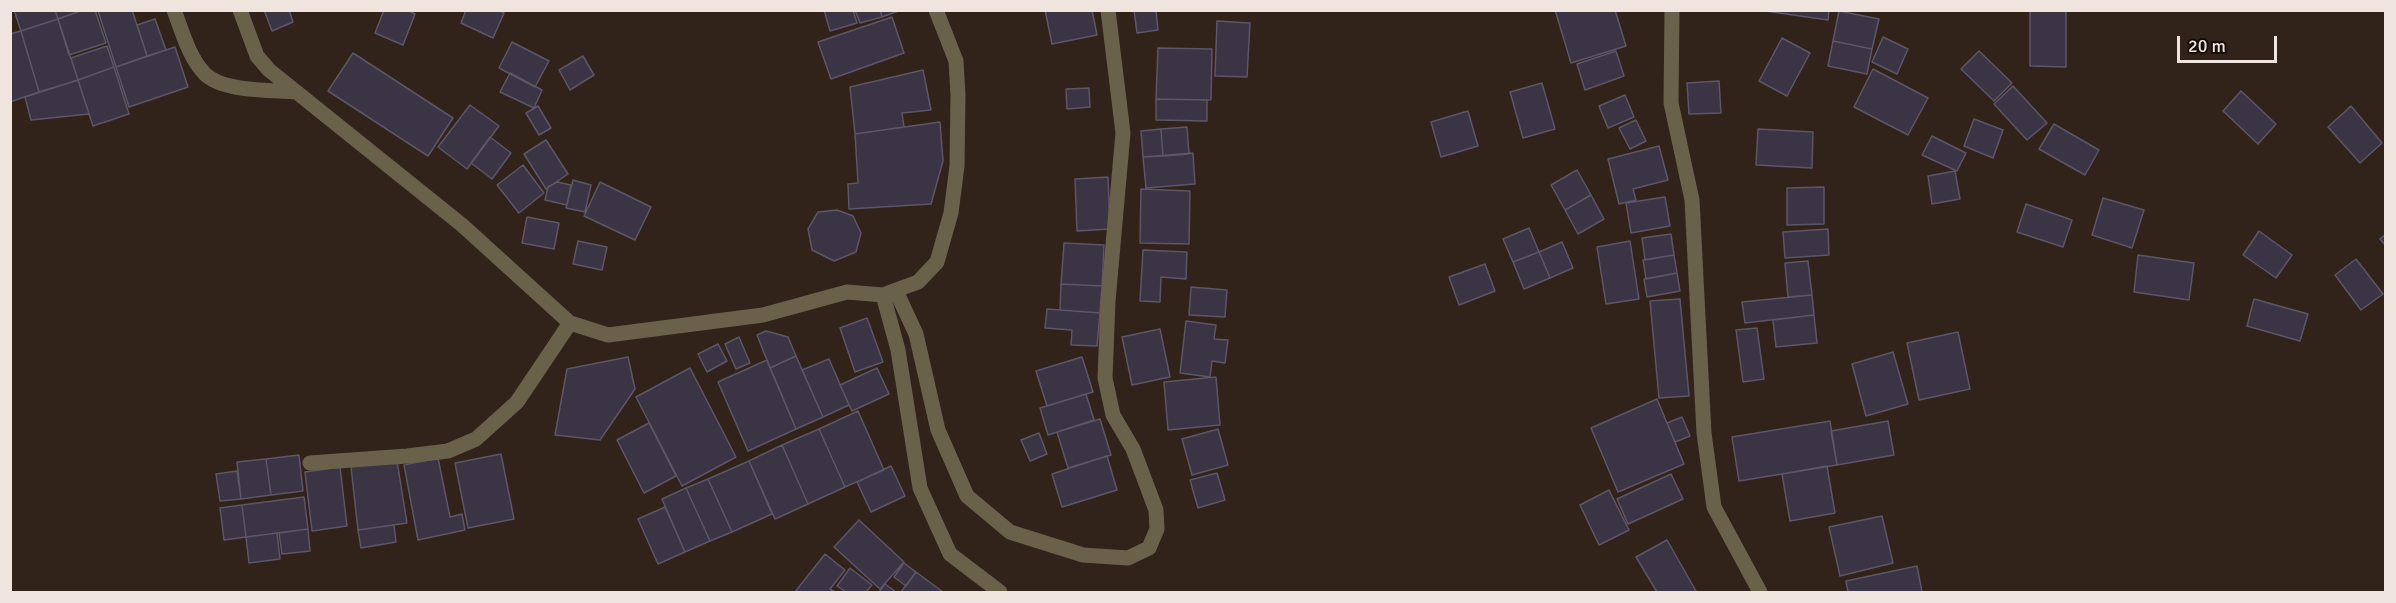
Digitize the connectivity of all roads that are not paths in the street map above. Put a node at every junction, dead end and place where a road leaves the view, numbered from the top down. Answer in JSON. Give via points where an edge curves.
{"nodes":[{"id":1,"x":174,"y":10,"type":"edge"},
{"id":2,"x":240,"y":10,"type":"edge"},
{"id":3,"x":936,"y":10,"type":"edge"},
{"id":4,"x":1108,"y":10,"type":"edge"},
{"id":5,"x":1672,"y":10,"type":"edge"},
{"id":6,"x":296,"y":92,"type":"junction"},
{"id":7,"x":889,"y":293,"type":"junction"},
{"id":8,"x":570,"y":323,"type":"junction"},
{"id":9,"x":310,"y":463,"type":"dead end"},
{"id":10,"x":1000,"y":592,"type":"edge"},
{"id":11,"x":1760,"y":592,"type":"edge"}],
"edges":[{"from":1,"to":6,"type":"street","via":[[196,63],[206,75],[219,83]]},
{"from":2,"to":6,"type":"street","via":[[257,56]]},
{"from":3,"to":7,"type":"street","via":[[956,61],[957,166],[951,213],[937,262],[918,282]]},
{"from":4,"to":7,"type":"street","via":[[1123,133],[1105,378],[1113,415],[1133,449],[1156,510],[1157,530],[1149,548],[1128,558],[1083,555],[1010,532],[967,496],[938,430],[916,334]]},
{"from":5,"to":11,"type":"street","via":[[1671,103],[1692,200],[1704,433],[1714,507]]},
{"from":6,"to":8,"type":"street","via":[[462,225]]},
{"from":7,"to":8,"type":"street","via":[[847,292],[763,315],[608,335]]},
{"from":7,"to":10,"type":"street","via":[[920,488],[950,554]]},
{"from":8,"to":9,"type":"street","via":[[517,402],[476,439],[448,451]]}]}
